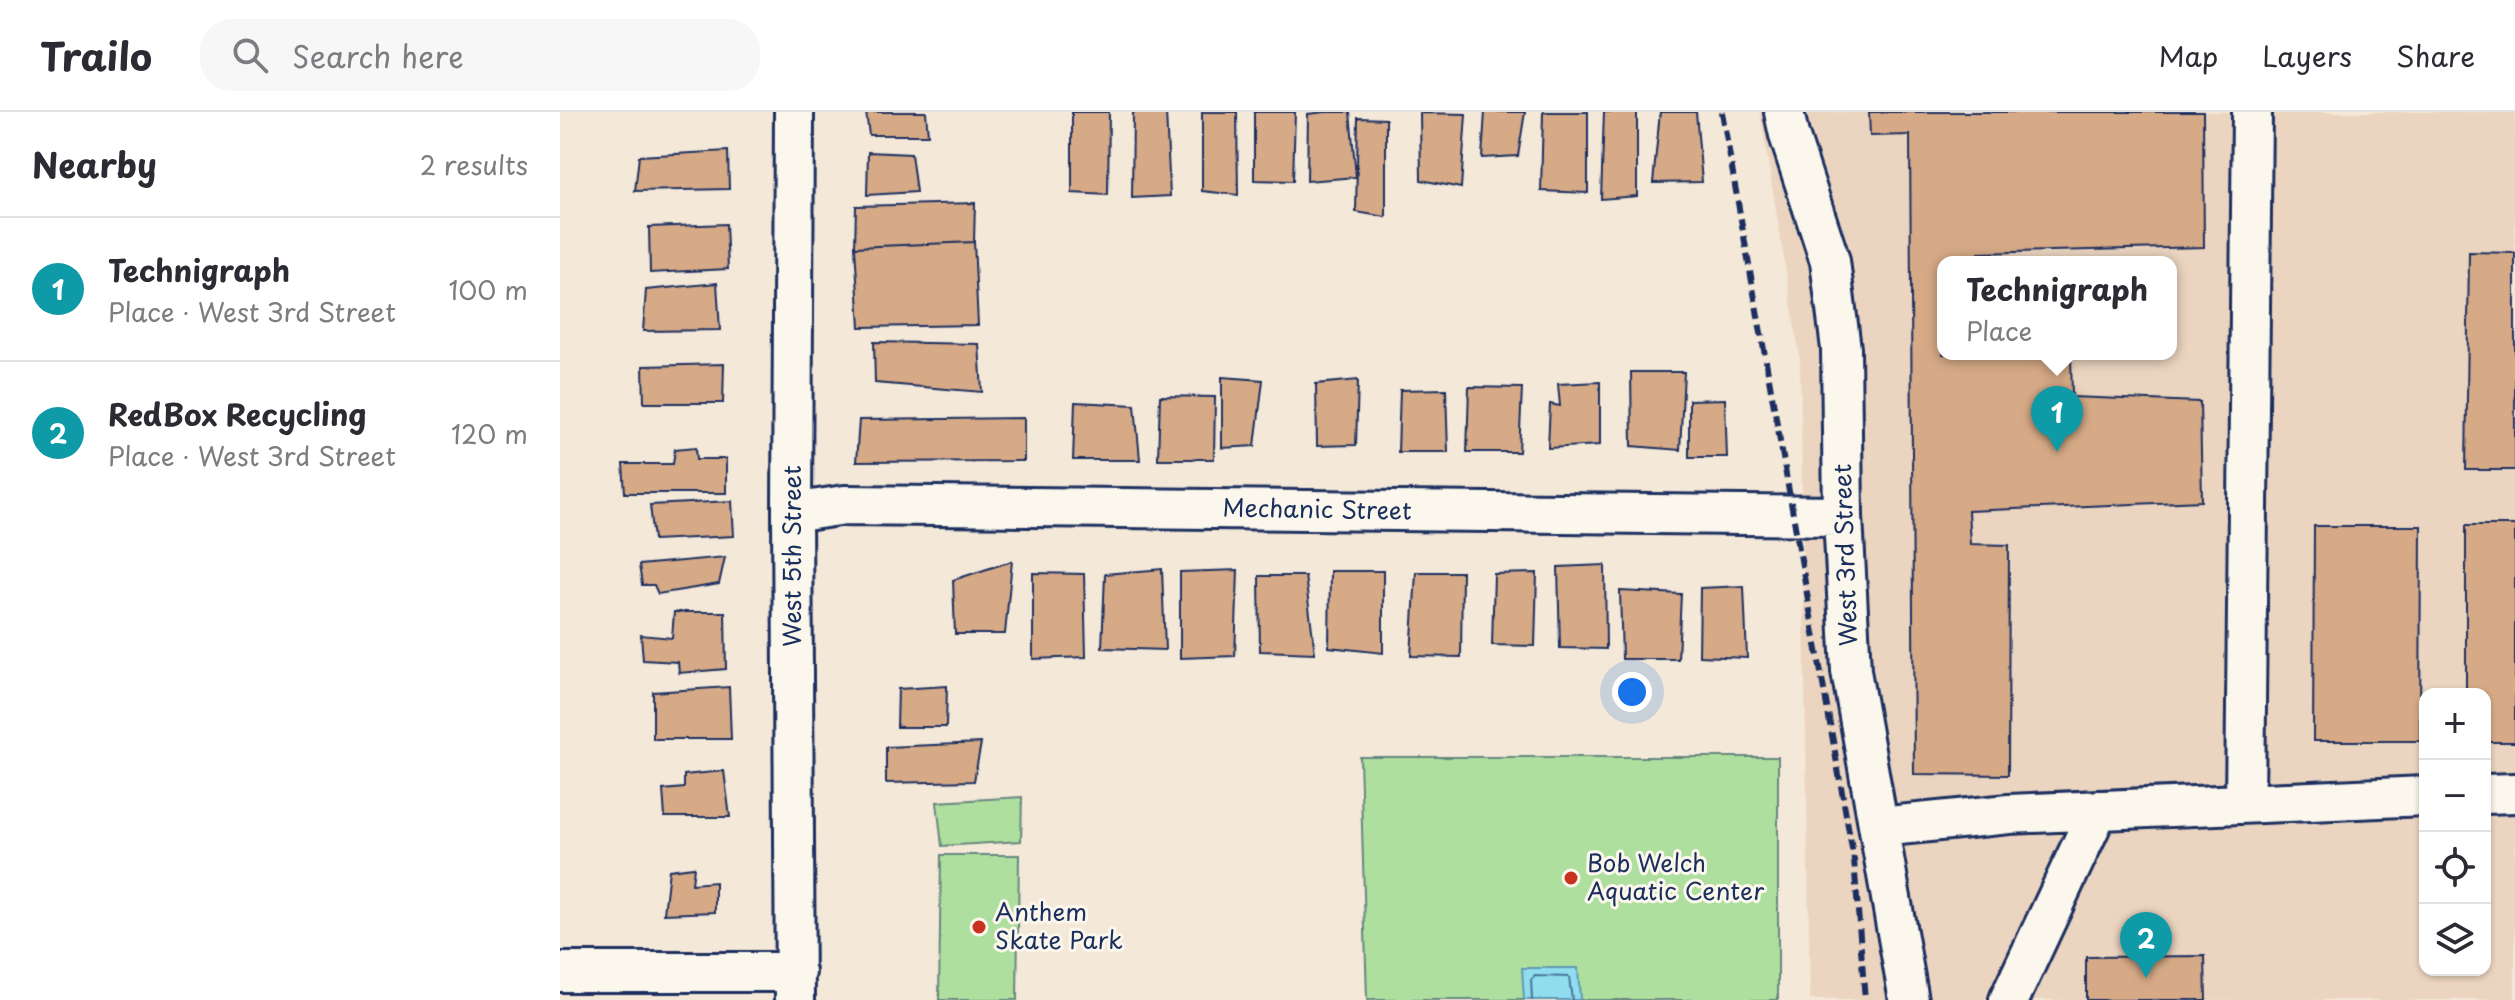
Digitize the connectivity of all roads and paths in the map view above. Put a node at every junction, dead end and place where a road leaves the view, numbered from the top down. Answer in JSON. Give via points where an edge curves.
{"nodes":[{"id":1,"x":794,"y":112,"type":"edge"},
{"id":2,"x":1784,"y":112,"type":"edge"},
{"id":3,"x":2252,"y":112,"type":"edge"},
{"id":4,"x":792,"y":513,"type":"junction"},
{"id":5,"x":1843,"y":516,"type":"junction"},
{"id":6,"x":2515,"y":793,"type":"edge"},
{"id":7,"x":2491,"y":794,"type":"edge"},
{"id":8,"x":2419,"y":796,"type":"edge"},
{"id":9,"x":2245,"y":803,"type":"junction"},
{"id":10,"x":2098,"y":810,"type":"junction"},
{"id":11,"x":1879,"y":827,"type":"junction"},
{"id":12,"x":560,"y":972,"type":"edge"},
{"id":13,"x":796,"y":986,"type":"edge"},
{"id":14,"x":1909,"y":1000,"type":"edge"},
{"id":15,"x":2009,"y":1000,"type":"edge"}],
"edges":[{"from":1,"to":4,"type":"street","name":"West 5th Street"},
{"from":2,"to":5,"type":"street","name":"West 3rd Street","via":[[1830,261],[1841,349]]},
{"from":3,"to":9,"type":"street"},
{"from":4,"to":5,"type":"street","name":"Mechanic Street","via":[[845,505]]},
{"from":4,"to":13,"type":"street","name":"West 5th Street"},
{"from":5,"to":11,"type":"street","name":"West 3rd Street","via":[[1851,671]]},
{"from":6,"to":7,"type":"street"},
{"from":8,"to":9,"type":"street"},
{"from":9,"to":10,"type":"street"},
{"from":10,"to":11,"type":"street"},
{"from":10,"to":15,"type":"street"},
{"from":11,"to":14,"type":"street","name":"West 3rd Street"},
{"from":12,"to":13,"type":"street"}]}
